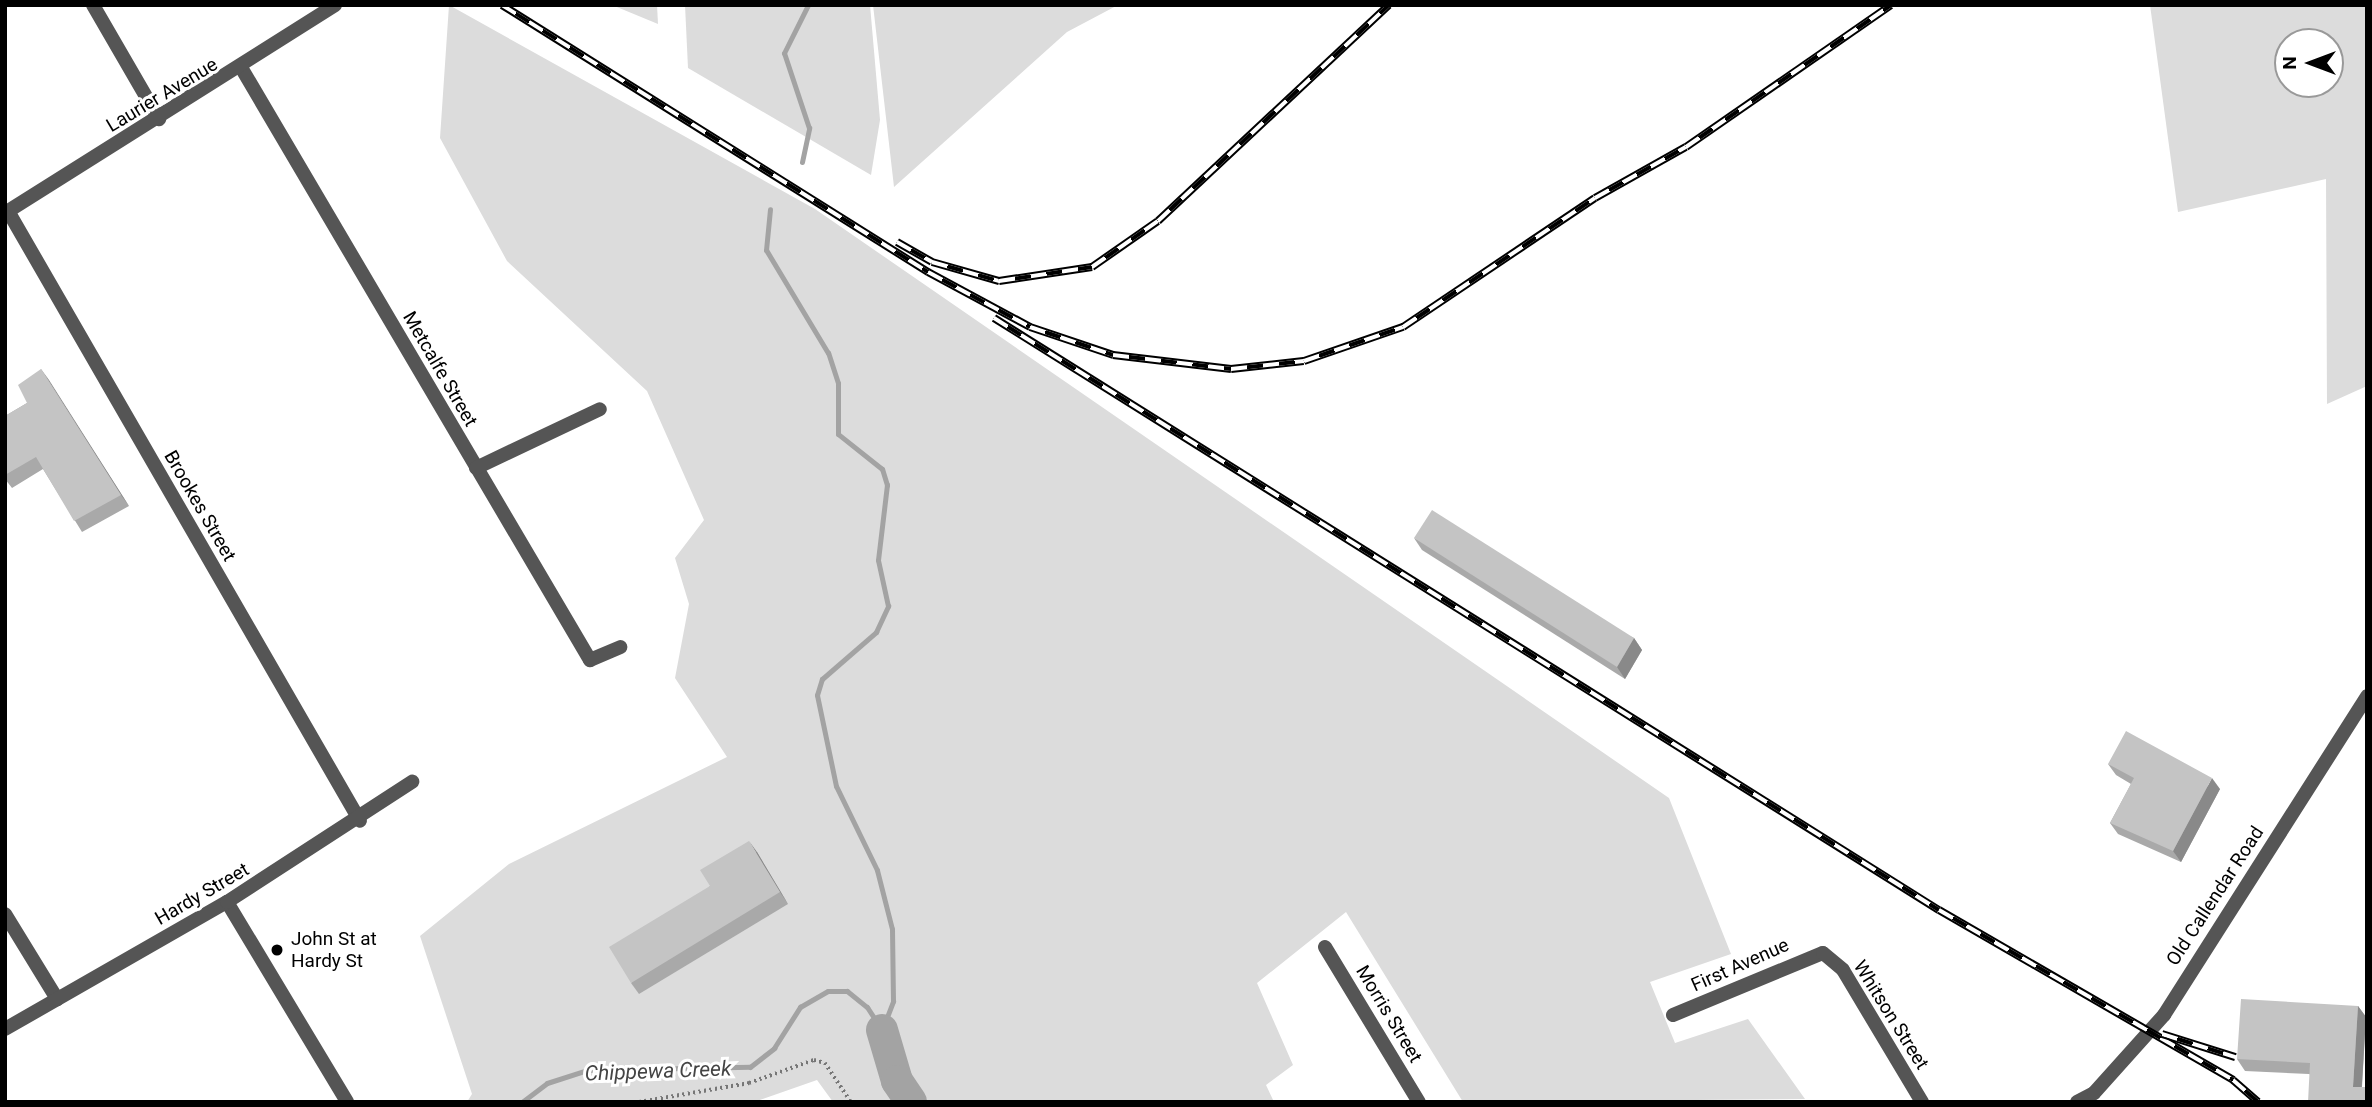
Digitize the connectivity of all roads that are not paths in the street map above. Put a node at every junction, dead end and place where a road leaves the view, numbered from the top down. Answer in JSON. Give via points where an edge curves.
{"nodes":[{"id":1,"x":93,"y":5,"type":"edge"},
{"id":2,"x":335,"y":5,"type":"edge"},
{"id":3,"x":242,"y":69,"type":"junction"},
{"id":4,"x":159,"y":120,"type":"junction"},
{"id":5,"x":6,"y":212,"type":"edge"},
{"id":6,"x":600,"y":409,"type":"dead end"},
{"id":7,"x":476,"y":468,"type":"junction"},
{"id":8,"x":620,"y":647,"type":"dead end"},
{"id":9,"x":2367,"y":696,"type":"edge"},
{"id":10,"x":412,"y":782,"type":"dead end"},
{"id":11,"x":360,"y":821,"type":"junction"},
{"id":12,"x":227,"y":902,"type":"junction"},
{"id":13,"x":5,"y":914,"type":"edge"},
{"id":14,"x":1325,"y":947,"type":"dead end"},
{"id":15,"x":1823,"y":954,"type":"joint"},
{"id":16,"x":57,"y":999,"type":"junction"},
{"id":17,"x":1673,"y":1015,"type":"dead end"},
{"id":18,"x":5,"y":1029,"type":"edge"},
{"id":19,"x":347,"y":1102,"type":"edge"},
{"id":20,"x":1419,"y":1102,"type":"edge"},
{"id":21,"x":1922,"y":1102,"type":"edge"},
{"id":22,"x":2077,"y":1102,"type":"edge"}],
"edges":[{"from":1,"to":4,"type":"street"},
{"from":2,"to":3,"type":"street","name":"Laurier Avenue"},
{"from":3,"to":4,"type":"street","name":"Laurier Avenue"},
{"from":3,"to":7,"type":"street","name":"Metcalfe Street"},
{"from":4,"to":5,"type":"street","name":"Laurier Avenue"},
{"from":5,"to":11,"type":"street","name":"Brookes Street"},
{"from":6,"to":7,"type":"street"},
{"from":7,"to":8,"type":"street","name":"Metcalfe Street","via":[[590,660]]},
{"from":9,"to":22,"type":"street","name":"Old Callendar Road","via":[[2164,1015],[2094,1093]]},
{"from":10,"to":11,"type":"street","name":"Hardy Street"},
{"from":11,"to":12,"type":"street","name":"Hardy Street"},
{"from":12,"to":16,"type":"street","name":"Hardy Street"},
{"from":12,"to":19,"type":"street"},
{"from":13,"to":16,"type":"street"},
{"from":14,"to":20,"type":"street","name":"Morris Street"},
{"from":15,"to":17,"type":"street","name":"First Avenue"},
{"from":15,"to":21,"type":"street","name":"Whitson Street","via":[[1843,970]]},
{"from":16,"to":18,"type":"street","name":"Hardy Street"}]}
